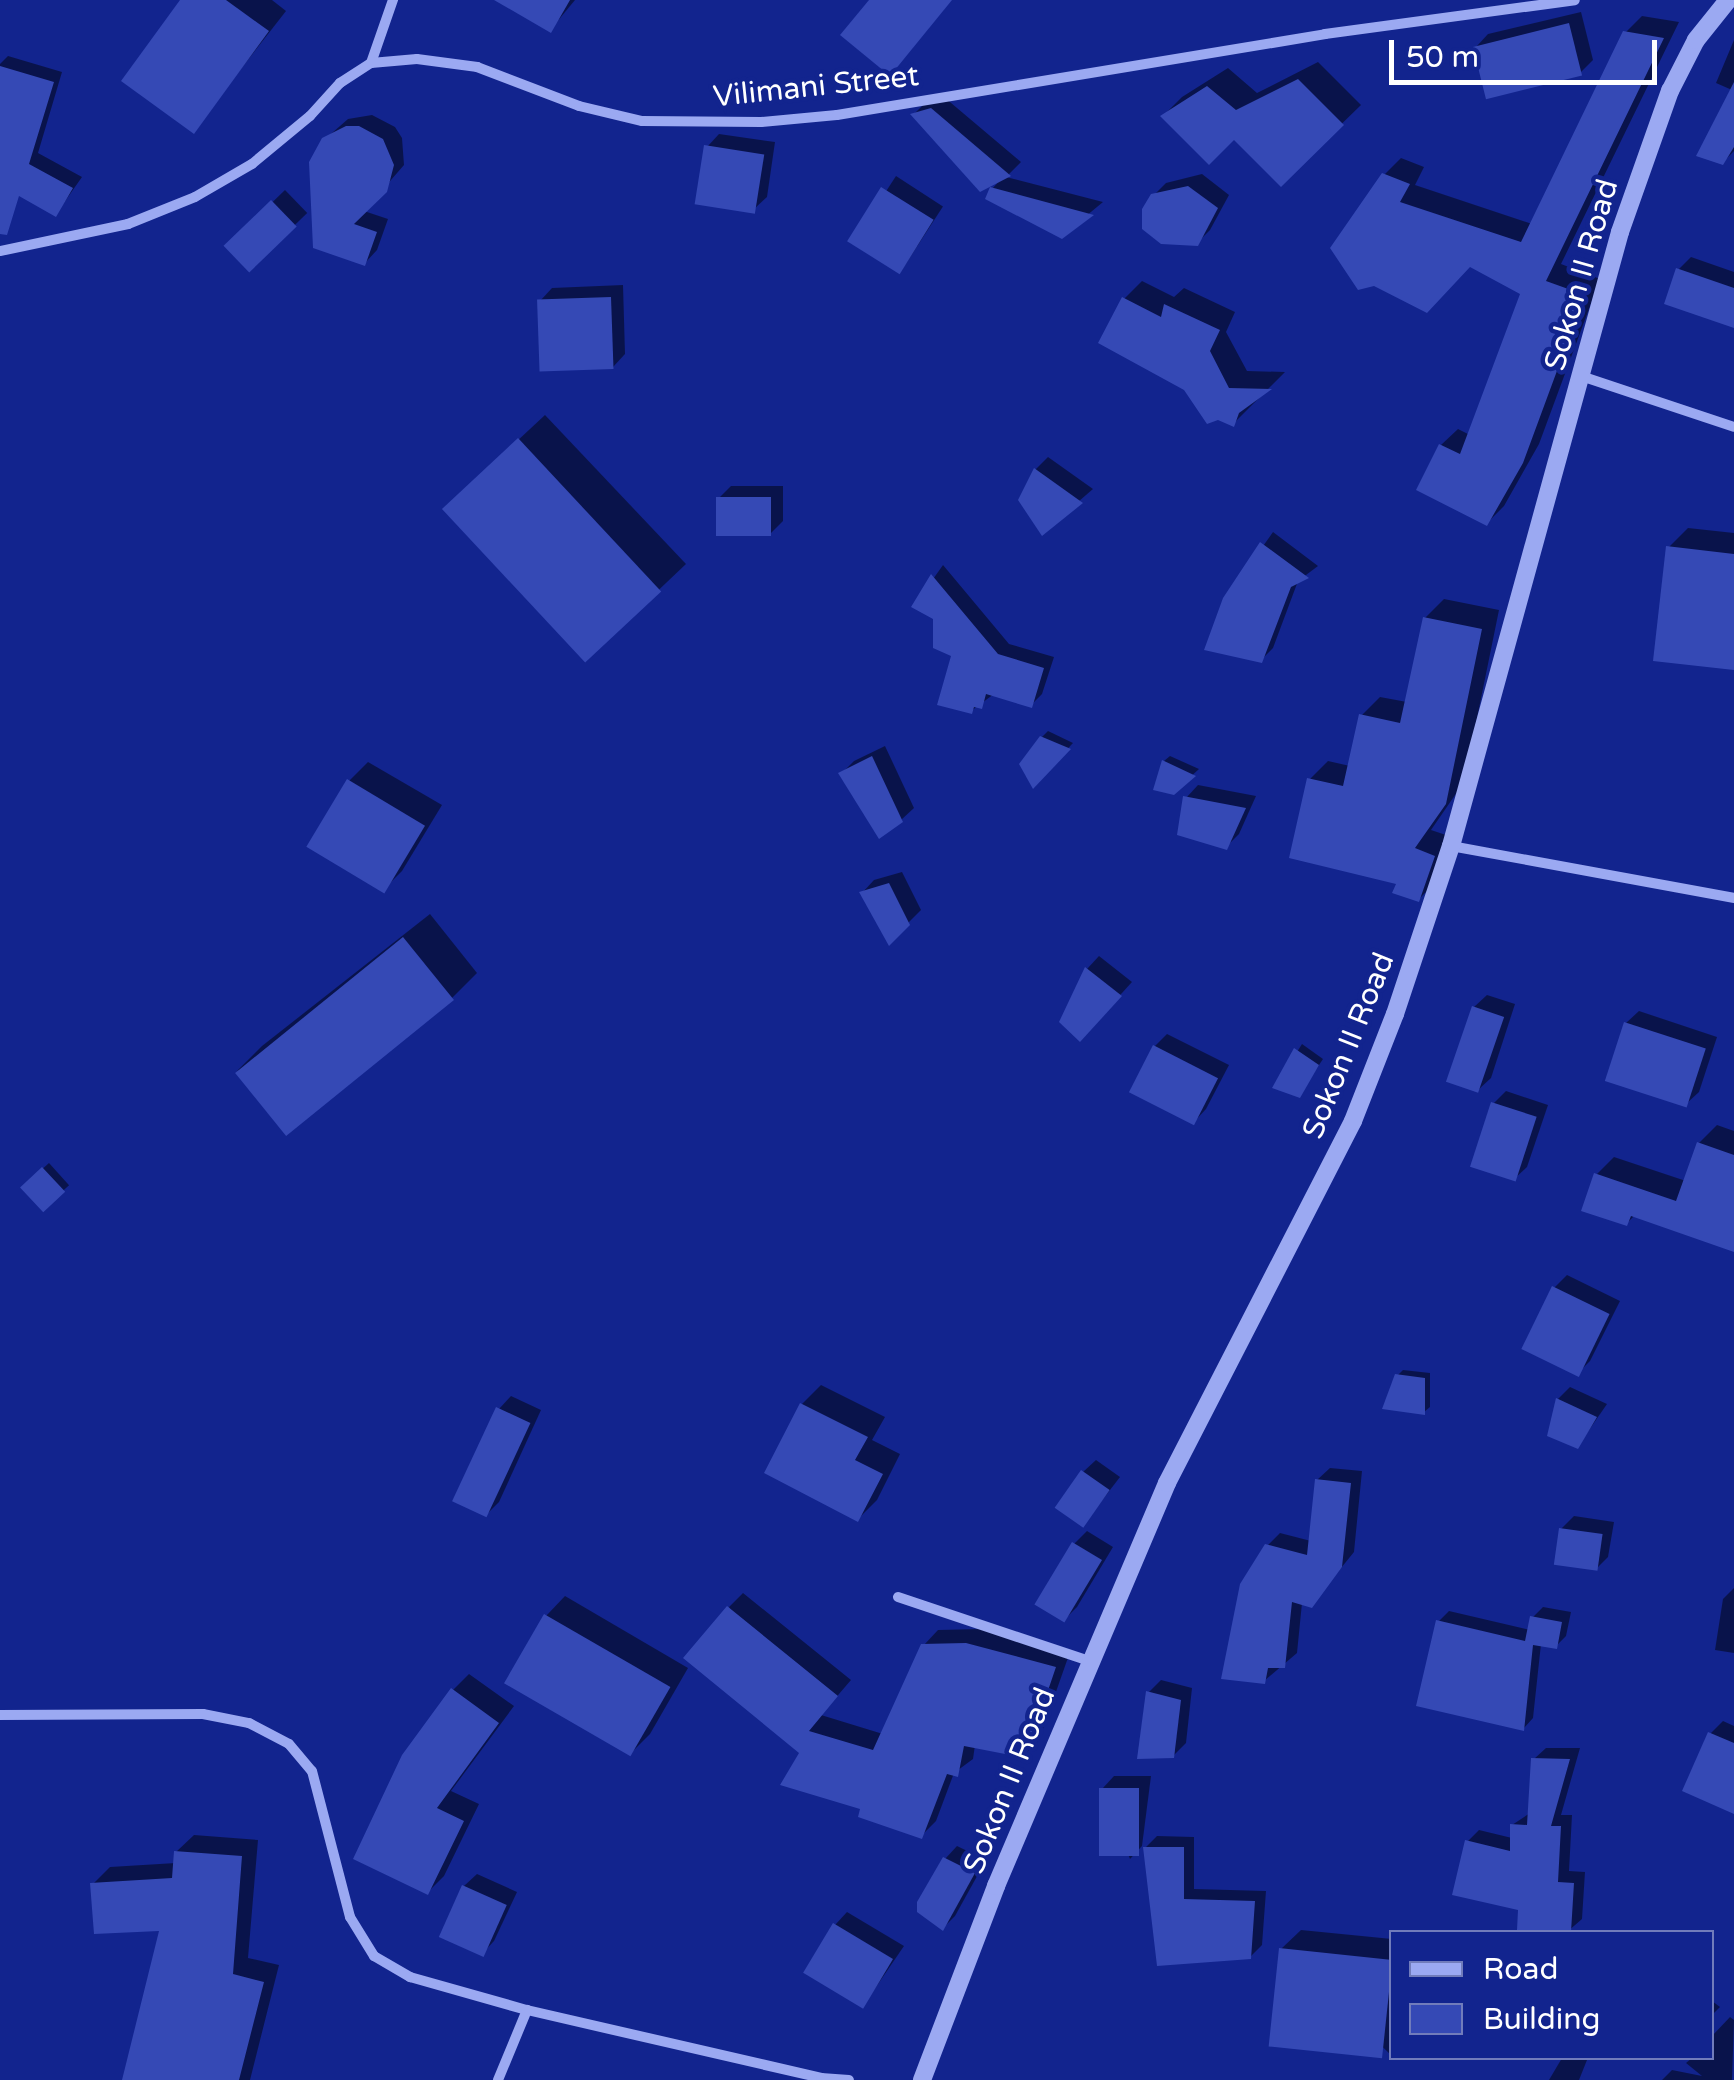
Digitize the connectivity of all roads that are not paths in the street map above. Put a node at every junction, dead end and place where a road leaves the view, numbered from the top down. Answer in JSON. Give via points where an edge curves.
{"nodes":[{"id":1,"x":393,"y":0,"type":"edge"},
{"id":2,"x":1575,"y":0,"type":"edge"},
{"id":3,"x":1728,"y":0,"type":"edge"},
{"id":4,"x":370,"y":63,"type":"junction"},
{"id":5,"x":0,"y":251,"type":"edge"},
{"id":6,"x":1580,"y":376,"type":"junction"},
{"id":7,"x":1734,"y":427,"type":"edge"},
{"id":8,"x":1451,"y":846,"type":"junction"},
{"id":9,"x":1734,"y":898,"type":"edge"},
{"id":10,"x":898,"y":1597,"type":"dead end"},
{"id":11,"x":1089,"y":1661,"type":"junction"},
{"id":12,"x":0,"y":1715,"type":"edge"},
{"id":13,"x":527,"y":2010,"type":"junction"},
{"id":14,"x":498,"y":2080,"type":"edge"},
{"id":15,"x":850,"y":2080,"type":"edge"},
{"id":16,"x":922,"y":2080,"type":"edge"}],
"edges":[{"from":1,"to":4,"type":"street"},
{"from":2,"to":4,"type":"street","name":"Vilimani Street","via":[[761,122],[642,121],[579,106],[478,68],[417,59]]},
{"from":3,"to":6,"type":"street","name":"Sokon II Road","via":[[1696,40],[1670,91],[1620,232]]},
{"from":4,"to":5,"type":"street","via":[[252,164],[195,197],[128,224]]},
{"from":6,"to":7,"type":"street"},
{"from":6,"to":8,"type":"street","name":"Sokon II Road"},
{"from":8,"to":9,"type":"street"},
{"from":8,"to":11,"type":"street","name":"Sokon II Road","via":[[1402,998],[1352,1121],[1167,1484]]},
{"from":10,"to":11,"type":"street"},
{"from":11,"to":16,"type":"street","name":"Sokon II Road"},
{"from":12,"to":13,"type":"street","via":[[203,1714],[250,1723],[289,1744],[312,1770],[350,1917],[374,1956],[410,1978]]},
{"from":13,"to":14,"type":"street"},
{"from":13,"to":15,"type":"street"}]}
